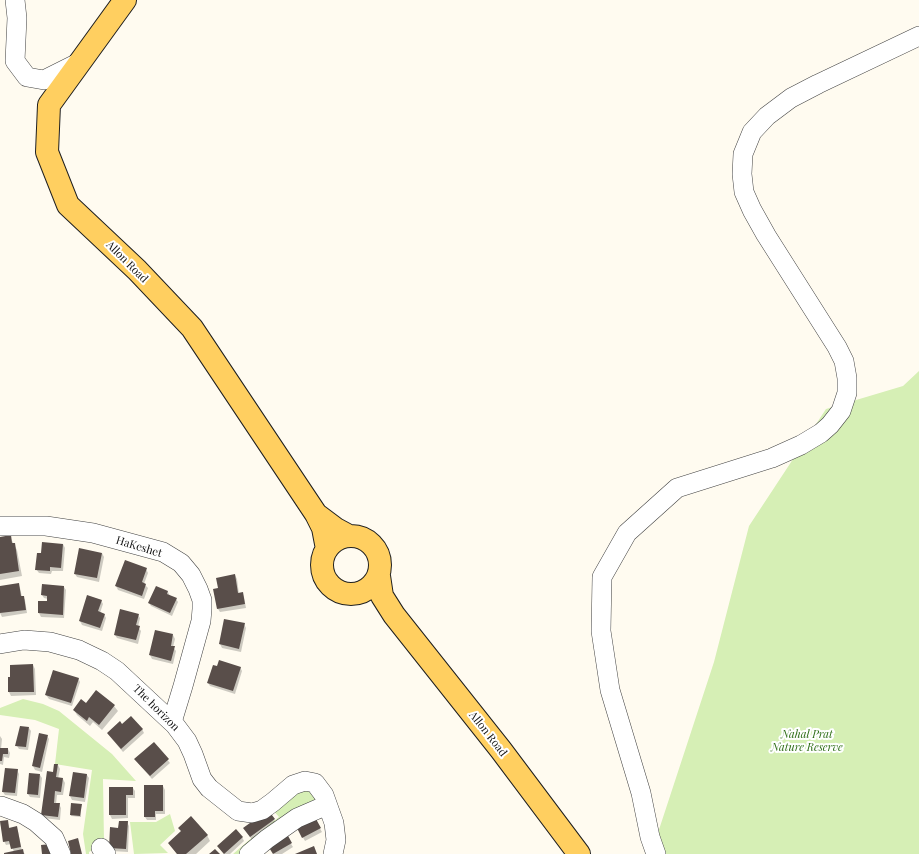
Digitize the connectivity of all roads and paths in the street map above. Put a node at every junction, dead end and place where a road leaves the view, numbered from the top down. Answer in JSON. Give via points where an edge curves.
{"nodes":[{"id":1,"x":15,"y":0,"type":"edge"},
{"id":2,"x":125,"y":0,"type":"edge"},
{"id":3,"x":919,"y":36,"type":"edge"},
{"id":4,"x":80,"y":62,"type":"junction"},
{"id":5,"x":316,"y":514,"type":"junction"},
{"id":6,"x":0,"y":526,"type":"edge"},
{"id":7,"x":349,"y":536,"type":"junction"},
{"id":8,"x":327,"y":548,"type":"junction"},
{"id":9,"x":379,"y":576,"type":"junction"},
{"id":10,"x":354,"y":594,"type":"junction"},
{"id":11,"x":394,"y":615,"type":"junction"},
{"id":12,"x":0,"y":644,"type":"edge"},
{"id":13,"x":172,"y":722,"type":"junction"},
{"id":14,"x":327,"y":805,"type":"junction"},
{"id":15,"x":1,"y":806,"type":"dead end"},
{"id":16,"x":61,"y":854,"type":"edge"},
{"id":17,"x":249,"y":854,"type":"edge"},
{"id":18,"x":333,"y":854,"type":"edge"},
{"id":19,"x":578,"y":854,"type":"edge"},
{"id":20,"x":656,"y":854,"type":"edge"}],
"edges":[{"from":1,"to":4,"type":"street","via":[[17,18],[14,61],[27,77],[44,80]]},
{"from":2,"to":4,"type":"main road","name":"Allon Road"},
{"from":3,"to":20,"type":"street","via":[[791,98],[767,116],[752,132],[743,154],[744,192],[752,210],[844,361],[847,393],[841,411],[821,433],[801,446],[772,458],[677,488],[627,533],[602,577],[601,631],[610,690],[641,793]]},
{"from":4,"to":5,"type":"main road","name":"Allon Road","via":[[49,104],[47,152],[68,204],[137,270],[192,328]]},
{"from":5,"to":7,"type":"main road","name":"Allon Road"},
{"from":5,"to":8,"type":"main road","name":"Allon Road","via":[[323,528]]},
{"from":6,"to":13,"type":"street","name":"HaKeshet","via":[[46,526],[93,533],[163,552],[181,563],[198,589],[202,609],[201,621]]},
{"from":7,"to":8,"type":"main road","via":[[337,540]]},
{"from":7,"to":9,"type":"main road","via":[[362,538],[373,545],[379,556]]},
{"from":8,"to":10,"type":"main road","via":[[322,567],[326,580],[340,592]]},
{"from":9,"to":10,"type":"main road","via":[[372,587]]},
{"from":9,"to":11,"type":"main road","name":"Allon Road","via":[[382,596]]},
{"from":10,"to":11,"type":"main road","name":"Allon Road","via":[[367,598]]},
{"from":11,"to":19,"type":"main road","name":"Allon Road"},
{"from":12,"to":13,"type":"street","name":"The horizon","via":[[40,640],[79,650],[117,671]]},
{"from":13,"to":14,"type":"street","name":"The horizon","via":[[187,741],[202,779],[209,788],[238,811],[252,813],[262,810],[293,785],[305,781],[315,784],[324,795]]},
{"from":14,"to":17,"type":"street","via":[[297,818]]},
{"from":14,"to":18,"type":"street","name":"The horizon","via":[[334,823],[336,840]]},
{"from":15,"to":16,"type":"street","via":[[36,822],[54,838]]}]}
